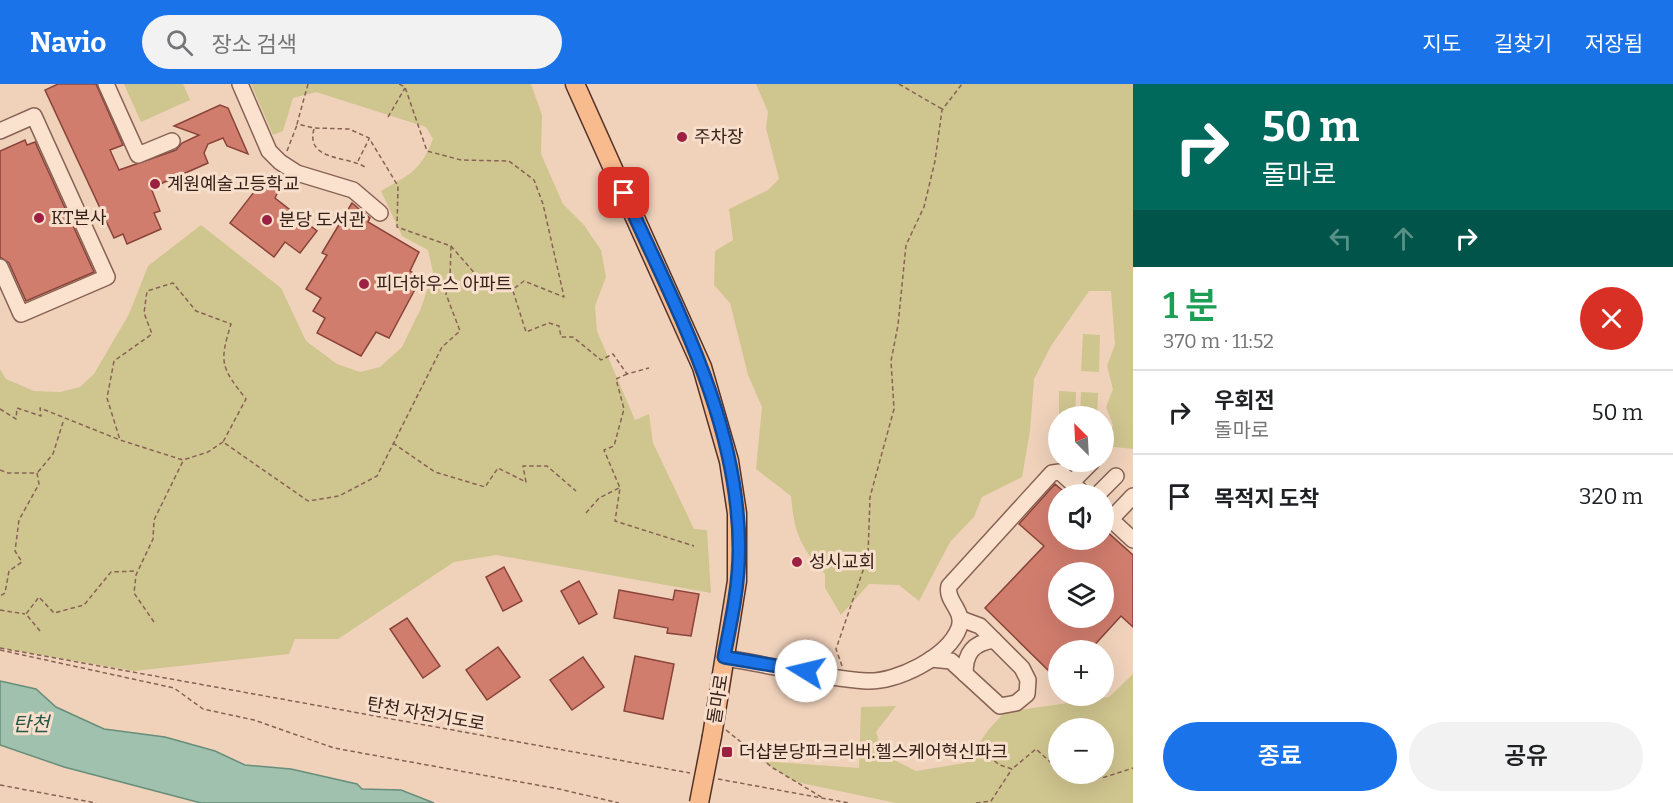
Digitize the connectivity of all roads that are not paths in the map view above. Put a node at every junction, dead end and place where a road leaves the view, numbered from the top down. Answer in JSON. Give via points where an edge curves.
{"nodes":[{"id":1,"x":106,"y":84,"type":"edge"},
{"id":2,"x":240,"y":84,"type":"edge"},
{"id":3,"x":575,"y":84,"type":"edge"},
{"id":4,"x":0,"y":131,"type":"edge"},
{"id":5,"x":172,"y":141,"type":"dead end"},
{"id":6,"x":380,"y":213,"type":"dead end"},
{"id":7,"x":0,"y":267,"type":"edge"},
{"id":8,"x":1082,"y":472,"type":"edge"},
{"id":9,"x":1116,"y":476,"type":"dead end"},
{"id":10,"x":1072,"y":483,"type":"joint"},
{"id":11,"x":1108,"y":484,"type":"edge"},
{"id":12,"x":1133,"y":496,"type":"edge"},
{"id":13,"x":1114,"y":511,"type":"edge"},
{"id":14,"x":1114,"y":522,"type":"edge"},
{"id":15,"x":1133,"y":540,"type":"edge"},
{"id":16,"x":961,"y":619,"type":"junction"},
{"id":17,"x":994,"y":640,"type":"junction"},
{"id":18,"x":724,"y":657,"type":"junction"},
{"id":19,"x":931,"y":659,"type":"junction"},
{"id":20,"x":965,"y":674,"type":"junction"},
{"id":21,"x":699,"y":803,"type":"edge"}],
"edges":[{"from":1,"to":5,"type":"street","via":[[138,155]]},
{"from":2,"to":6,"type":"street","via":[[269,151],[297,173],[353,190]]},
{"from":3,"to":18,"type":"main road","name":"돌마로","via":[[702,367],[718,416],[734,487],[739,549]]},
{"from":4,"to":7,"type":"street","via":[[34,116],[107,276],[21,314]]},
{"from":8,"to":10,"type":"street"},
{"from":9,"to":11,"type":"street"},
{"from":10,"to":16,"type":"street","via":[[1060,472],[1052,473],[949,586]]},
{"from":12,"to":13,"type":"street"},
{"from":14,"to":15,"type":"street"},
{"from":16,"to":17,"type":"street","via":[[975,622]]},
{"from":16,"to":19,"type":"street","via":[[954,636]]},
{"from":17,"to":20,"type":"street","via":[[978,644],[969,652]]},
{"from":17,"to":20,"type":"street","via":[[1025,673],[1028,687],[1022,700],[1000,706]]},
{"from":18,"to":19,"type":"street","via":[[867,681],[891,677]]},
{"from":18,"to":21,"type":"main road","name":"돌마로","bridge":true},
{"from":19,"to":20,"type":"street","via":[[951,662]]}]}
